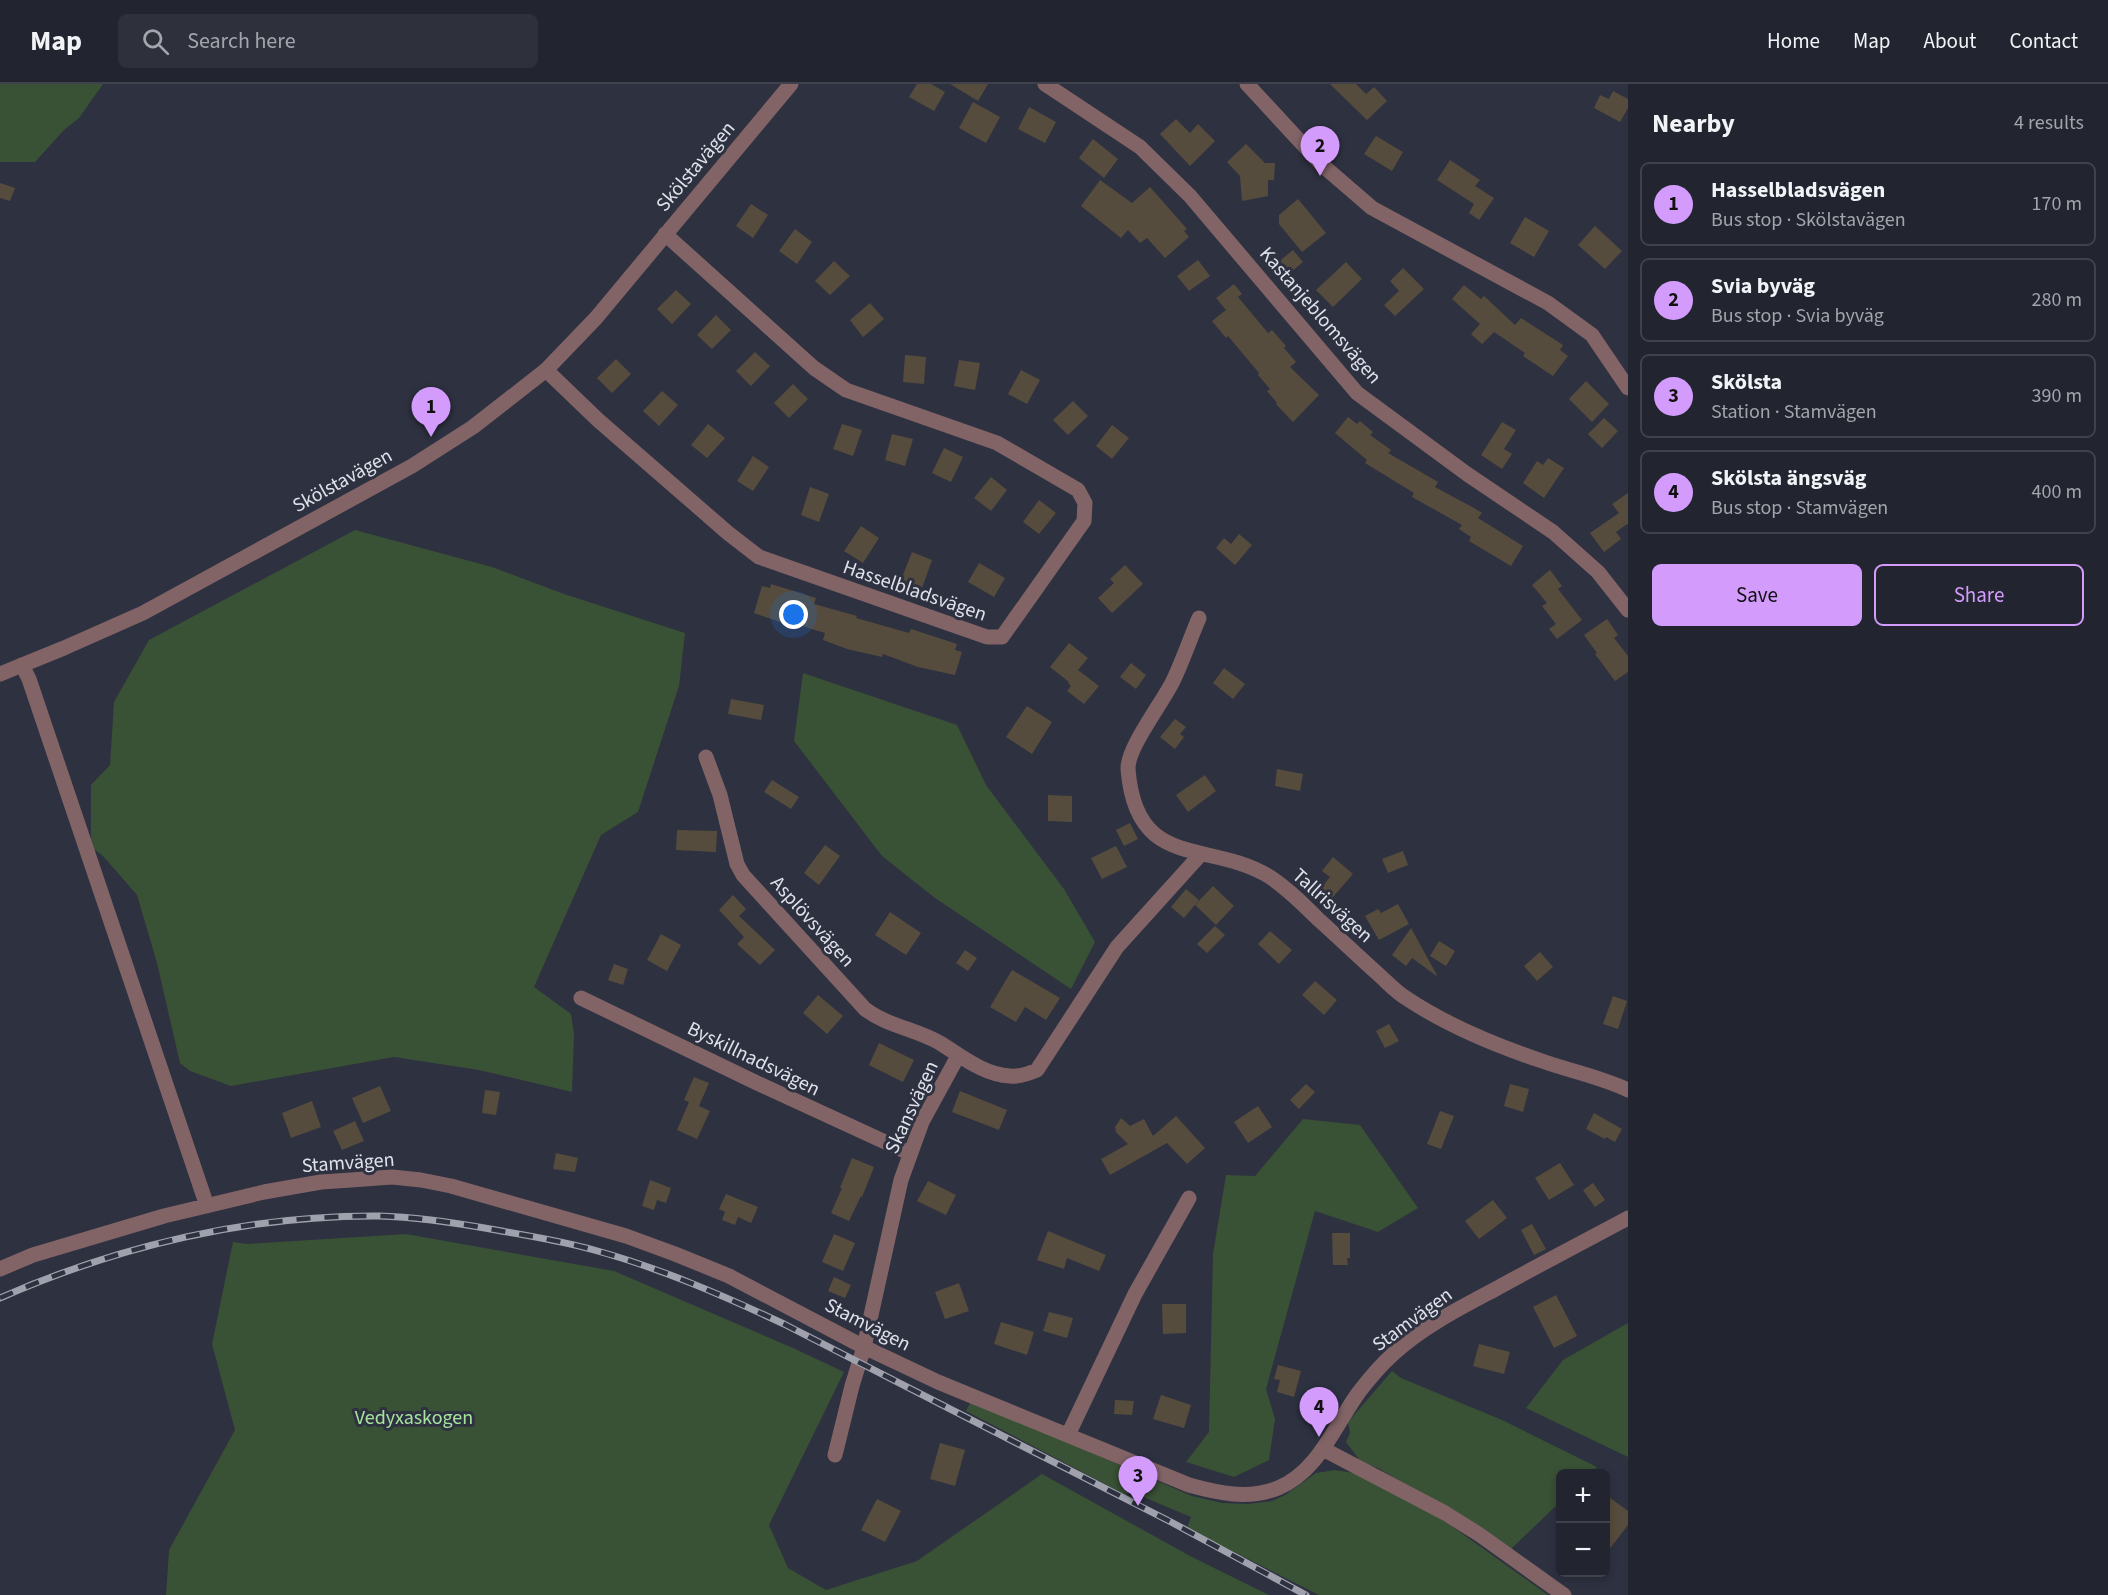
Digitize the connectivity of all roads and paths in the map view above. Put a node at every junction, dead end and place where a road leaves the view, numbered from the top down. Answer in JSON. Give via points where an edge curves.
{"nodes":[{"id":1,"x":791,"y":84,"type":"edge"},
{"id":2,"x":1045,"y":84,"type":"edge"},
{"id":3,"x":1247,"y":84,"type":"edge"},
{"id":4,"x":665,"y":234,"type":"junction"},
{"id":5,"x":546,"y":370,"type":"junction"},
{"id":6,"x":1628,"y":388,"type":"edge"},
{"id":7,"x":1628,"y":610,"type":"edge"},
{"id":8,"x":1199,"y":618,"type":"dead end"},
{"id":9,"x":22,"y":665,"type":"junction"},
{"id":10,"x":0,"y":674,"type":"edge"},
{"id":11,"x":706,"y":757,"type":"dead end"},
{"id":12,"x":1201,"y":854,"type":"junction"},
{"id":13,"x":581,"y":998,"type":"dead end"},
{"id":14,"x":958,"y":1056,"type":"junction"},
{"id":15,"x":1628,"y":1090,"type":"edge"},
{"id":16,"x":909,"y":1153,"type":"junction"},
{"id":17,"x":1189,"y":1198,"type":"dead end"},
{"id":18,"x":207,"y":1206,"type":"junction"},
{"id":19,"x":1628,"y":1218,"type":"edge"},
{"id":20,"x":0,"y":1269,"type":"edge"},
{"id":21,"x":864,"y":1347,"type":"junction"},
{"id":22,"x":1068,"y":1435,"type":"junction"},
{"id":23,"x":1323,"y":1449,"type":"junction"},
{"id":24,"x":835,"y":1455,"type":"dead end"},
{"id":25,"x":1564,"y":1595,"type":"edge"}],
"edges":[{"from":1,"to":4,"type":"street","name":"Skölstavägen"},
{"from":2,"to":7,"type":"street","name":"Kastanjeblomsvägen","via":[[1140,147],[1190,196],[1357,393],[1553,532],[1598,572]]},
{"from":3,"to":6,"type":"street","via":[[1321,164],[1372,208],[1548,303],[1592,335]]},
{"from":4,"to":5,"type":"street","name":"Skölstavägen","via":[[596,318]]},
{"from":4,"to":5,"type":"street","name":"Hasselbladsvägen","via":[[814,368],[846,390],[997,443],[1078,490],[1085,503],[1084,521],[1002,638],[987,638],[759,557],[598,420]]},
{"from":5,"to":9,"type":"street","name":"Skölstavägen","via":[[473,427],[412,466],[143,613]]},
{"from":8,"to":12,"type":"street","name":"Tallrisvägen","via":[[1173,682],[1132,752],[1128,766],[1138,811],[1149,829],[1176,847]]},
{"from":9,"to":10,"type":"street","name":"Skölstavägen"},
{"from":9,"to":18,"type":"street"},
{"from":11,"to":14,"type":"street","name":"Asplövsvägen","via":[[743,875],[865,1009],[939,1043]]},
{"from":12,"to":14,"type":"street","name":"Skansvägen","via":[[1117,947],[1037,1070],[1011,1077]]},
{"from":12,"to":15,"type":"street","name":"Tallrisvägen","via":[[1269,876],[1404,997],[1460,1030]]},
{"from":13,"to":16,"type":"street","name":"Byskillnadsvägen"},
{"from":14,"to":16,"type":"street","name":"Skansvägen"},
{"from":16,"to":21,"type":"street","name":"Skansvägen"},
{"from":17,"to":22,"type":"street","via":[[1135,1294]]},
{"from":18,"to":20,"type":"street","name":"Stamvägen","via":[[33,1255]]},
{"from":18,"to":21,"type":"street","name":"Stamvägen","via":[[321,1182],[392,1177],[452,1186],[675,1254],[729,1276]]},
{"from":19,"to":23,"type":"street","name":"Stamvägen","via":[[1438,1321],[1393,1353],[1359,1392]]},
{"from":21,"to":22,"type":"street","name":"Stamvägen"},
{"from":21,"to":24,"type":"street","name":"Skansvägen"},
{"from":22,"to":23,"type":"street","name":"Stamvägen","via":[[1189,1485],[1233,1495],[1278,1488],[1303,1473]]},
{"from":23,"to":25,"type":"street","via":[[1445,1513]]}]}
